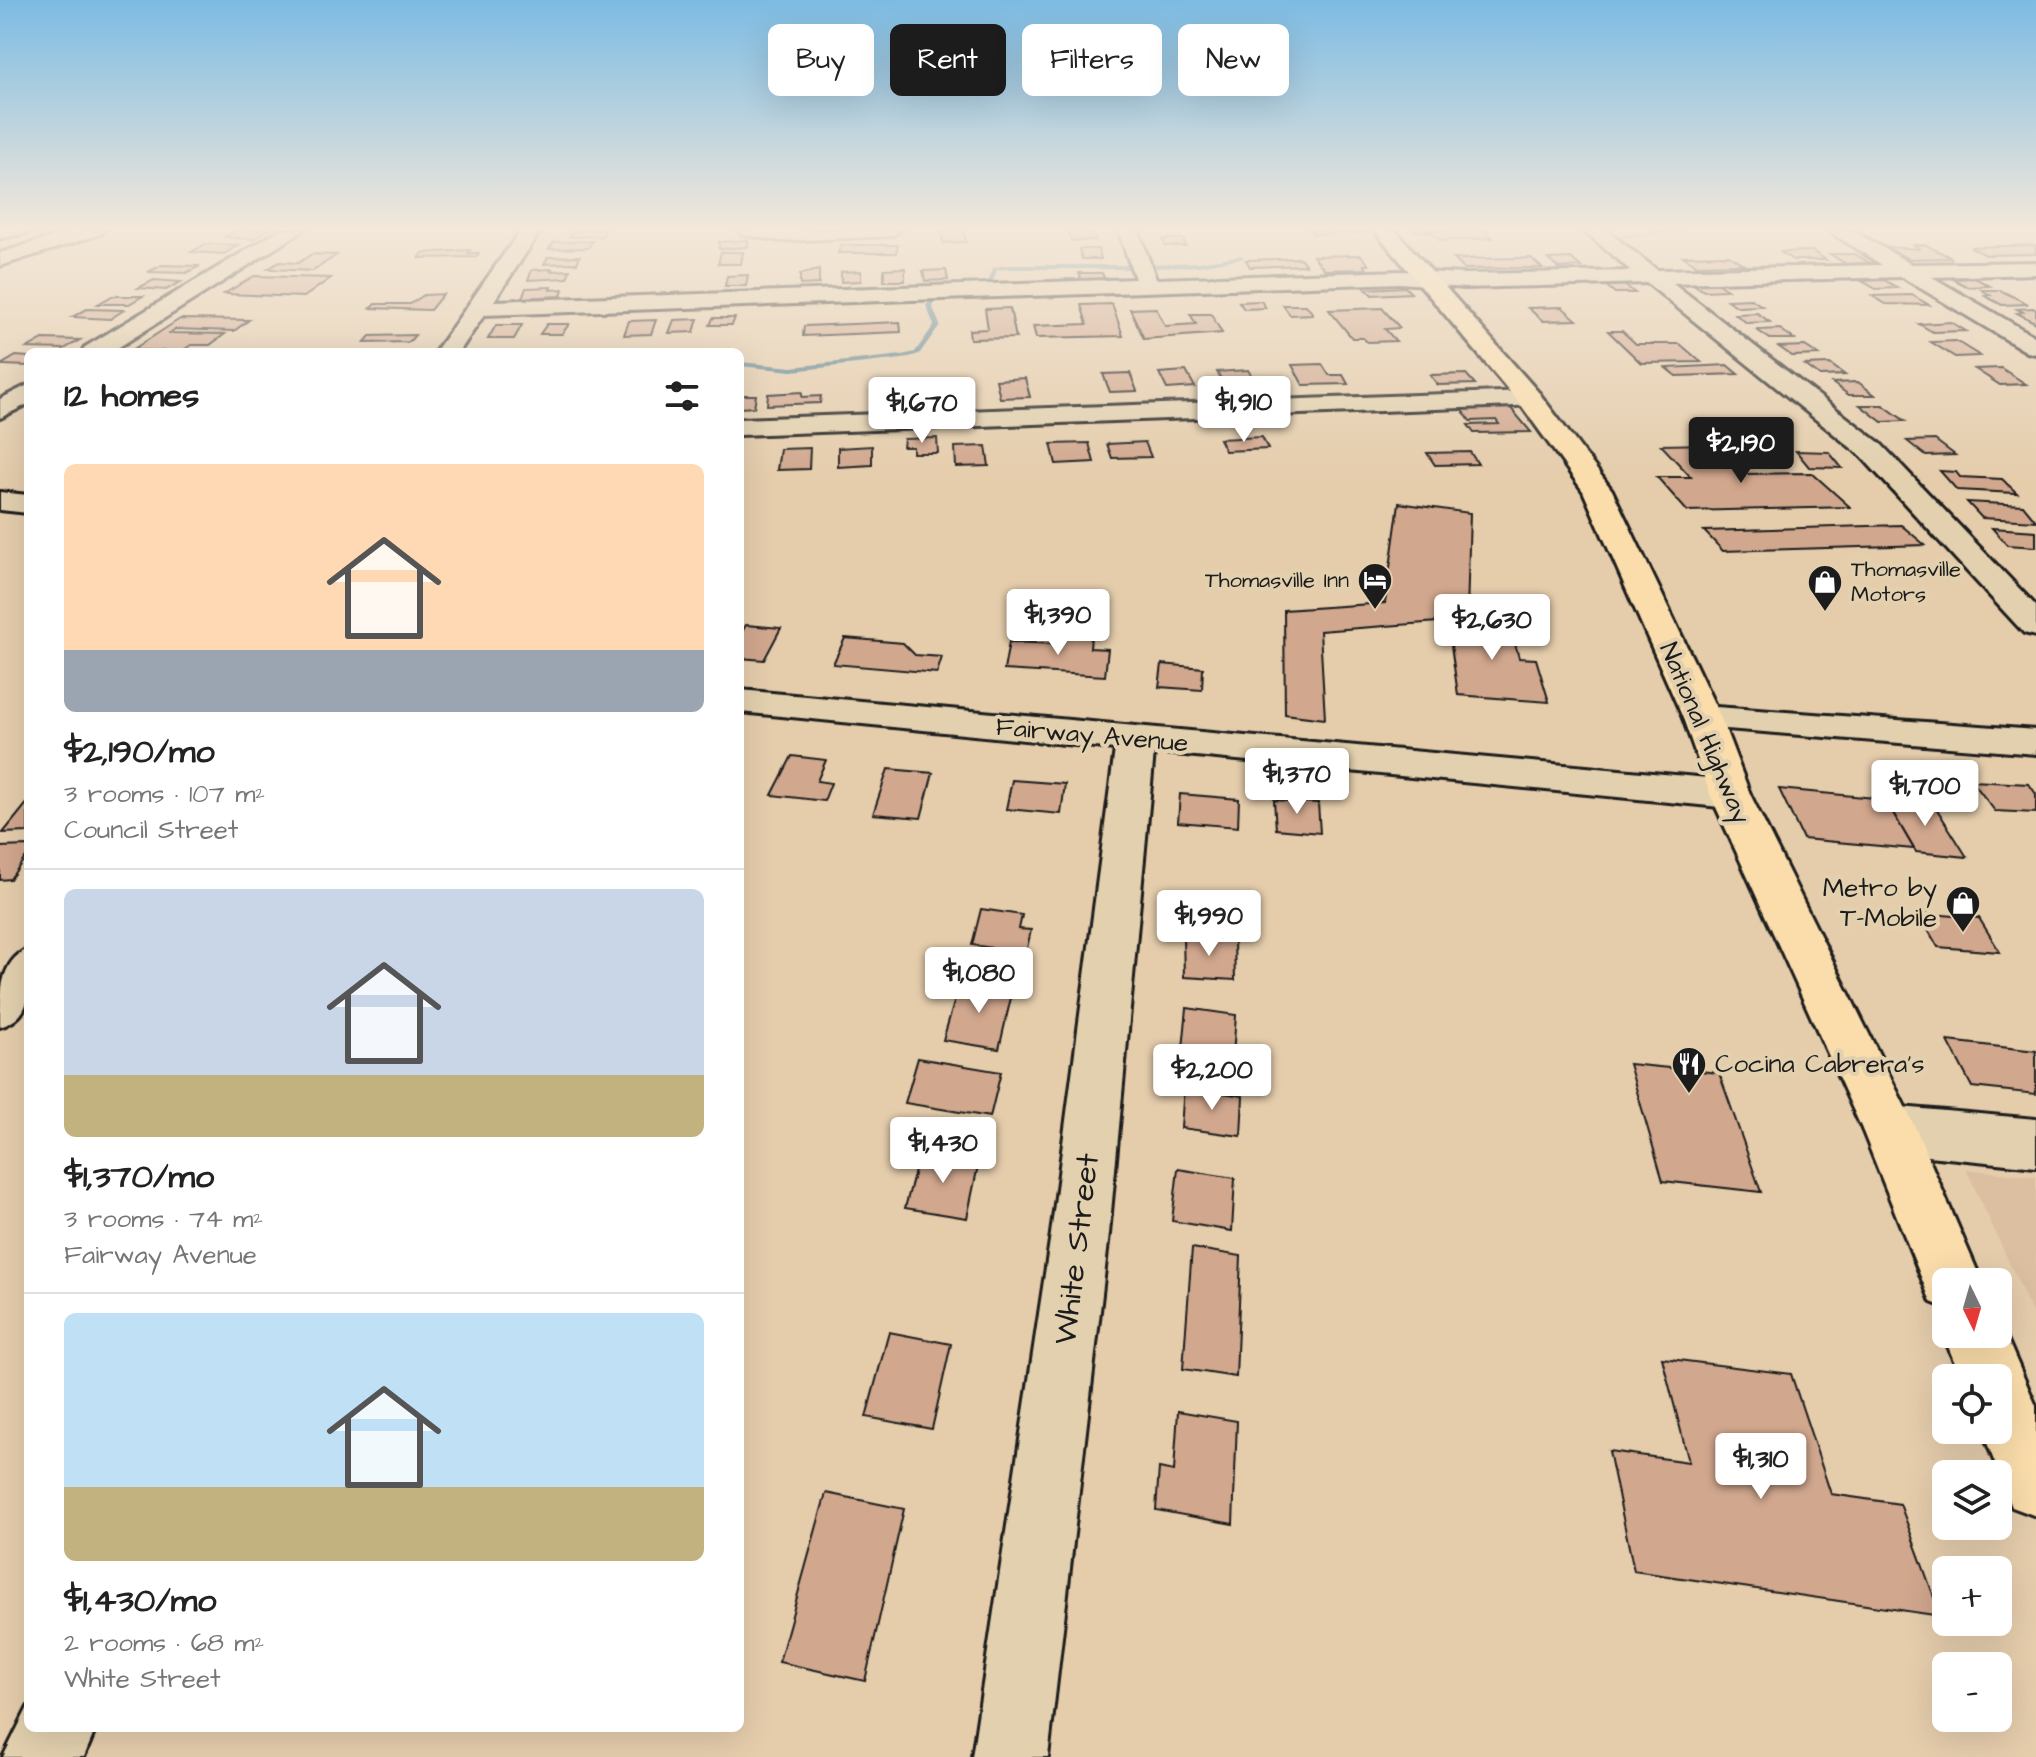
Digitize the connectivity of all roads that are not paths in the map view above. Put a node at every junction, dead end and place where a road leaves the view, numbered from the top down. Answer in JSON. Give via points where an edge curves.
{"nodes":[{"id":1,"x":160,"y":312,"type":"edge"},
{"id":2,"x":473,"y":312,"type":"edge"},
{"id":3,"x":1456,"y":312,"type":"edge"},
{"id":4,"x":1697,"y":312,"type":"edge"},
{"id":5,"x":1975,"y":312,"type":"edge"},
{"id":6,"x":2036,"y":347,"type":"edge"},
{"id":7,"x":101,"y":348,"type":"edge"},
{"id":8,"x":450,"y":348,"type":"edge"},
{"id":9,"x":24,"y":395,"type":"edge"},
{"id":10,"x":1530,"y":399,"type":"junction"},
{"id":11,"x":0,"y":410,"type":"edge"},
{"id":12,"x":744,"y":427,"type":"edge"},
{"id":13,"x":0,"y":501,"type":"edge"},
{"id":14,"x":24,"y":504,"type":"edge"},
{"id":15,"x":2036,"y":626,"type":"edge"},
{"id":16,"x":744,"y":701,"type":"edge"},
{"id":17,"x":1702,"y":718,"type":"junction"},
{"id":18,"x":1136,"y":739,"type":"junction"},
{"id":19,"x":2036,"y":742,"type":"edge"},
{"id":20,"x":1730,"y":794,"type":"junction"},
{"id":21,"x":24,"y":973,"type":"edge"},
{"id":22,"x":0,"y":1008,"type":"edge"},
{"id":23,"x":1889,"y":1129,"type":"junction"},
{"id":24,"x":2036,"y":1143,"type":"edge"},
{"id":25,"x":1946,"y":1268,"type":"edge"},
{"id":26,"x":2012,"y":1426,"type":"edge"},
{"id":27,"x":2036,"y":1483,"type":"edge"},
{"id":28,"x":56,"y":1732,"type":"edge"},
{"id":29,"x":41,"y":1757,"type":"edge"},
{"id":30,"x":1010,"y":1757,"type":"edge"}],
"edges":[{"from":1,"to":7,"type":"street"},
{"from":2,"to":8,"type":"street"},
{"from":3,"to":10,"type":"main road","name":"National Highway"},
{"from":4,"to":15,"type":"street","via":[[1870,449]]},
{"from":5,"to":6,"type":"street"},
{"from":9,"to":11,"type":"street"},
{"from":10,"to":12,"type":"street"},
{"from":10,"to":17,"type":"main road","name":"National Highway","via":[[1597,490]]},
{"from":13,"to":14,"type":"street"},
{"from":16,"to":18,"type":"street","name":"Fairway Avenue"},
{"from":17,"to":19,"type":"street"},
{"from":17,"to":20,"type":"main road","name":"National Highway"},
{"from":18,"to":20,"type":"street","name":"Fairway Avenue"},
{"from":18,"to":30,"type":"street","name":"White Street","via":[[1080,1234]]},
{"from":20,"to":23,"type":"main road","name":"National Highway"},
{"from":21,"to":22,"type":"street"},
{"from":23,"to":24,"type":"street"},
{"from":23,"to":25,"type":"main road","name":"National Highway"},
{"from":26,"to":27,"type":"main road"},
{"from":28,"to":29,"type":"street"}]}
